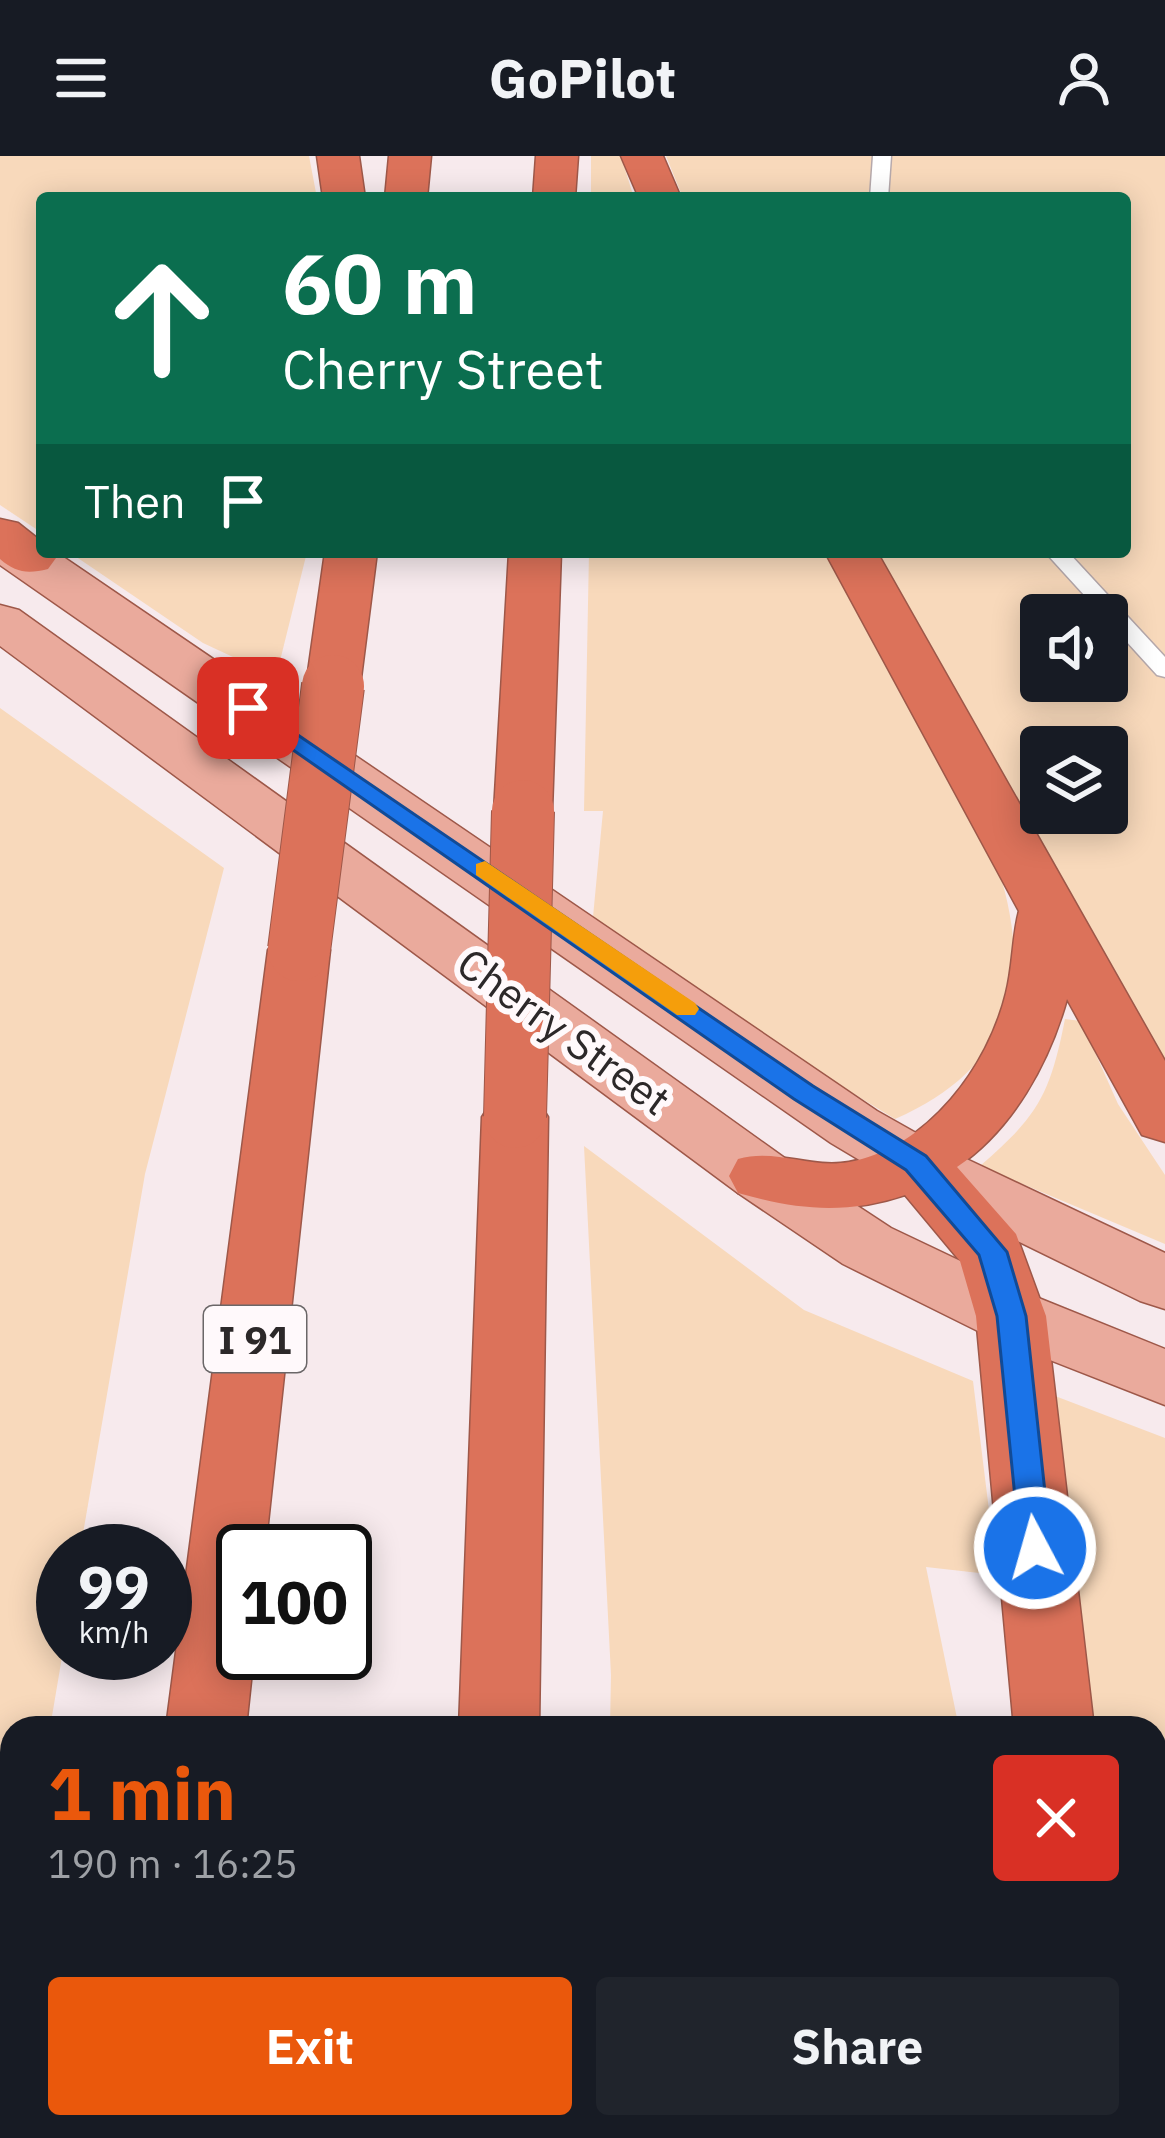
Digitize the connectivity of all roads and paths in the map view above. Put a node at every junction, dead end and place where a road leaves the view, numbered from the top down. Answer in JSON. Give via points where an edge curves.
{"nodes":[{"id":1,"x":338,"y":156,"type":"edge"},
{"id":2,"x":410,"y":156,"type":"edge"},
{"id":3,"x":557,"y":156,"type":"edge"},
{"id":4,"x":642,"y":156,"type":"edge"},
{"id":5,"x":882,"y":156,"type":"edge"},
{"id":6,"x":343,"y":192,"type":"edge"},
{"id":7,"x":407,"y":192,"type":"edge"},
{"id":8,"x":554,"y":192,"type":"edge"},
{"id":9,"x":657,"y":192,"type":"edge"},
{"id":10,"x":879,"y":192,"type":"edge"},
{"id":11,"x":10,"y":546,"type":"edge"},
{"id":12,"x":350,"y":558,"type":"edge"},
{"id":13,"x":535,"y":558,"type":"edge"},
{"id":14,"x":854,"y":558,"type":"edge"},
{"id":15,"x":1062,"y":558,"type":"edge"},
{"id":16,"x":0,"y":621,"type":"edge"},
{"id":17,"x":1165,"y":670,"type":"edge"},
{"id":18,"x":1048,"y":913,"type":"junction"},
{"id":19,"x":1165,"y":1120,"type":"edge"},
{"id":20,"x":916,"y":1163,"type":"junction"},
{"id":21,"x":761,"y":1176,"type":"junction"},
{"id":22,"x":1165,"y":1282,"type":"edge"},
{"id":23,"x":1012,"y":1316,"type":"junction"},
{"id":24,"x":1165,"y":1378,"type":"edge"},
{"id":25,"x":207,"y":1716,"type":"edge"},
{"id":26,"x":499,"y":1716,"type":"edge"},
{"id":27,"x":1053,"y":1716,"type":"edge"}],
"edges":[{"from":1,"to":6,"type":"highway"},
{"from":2,"to":7,"type":"highway"},
{"from":3,"to":8,"type":"highway"},
{"from":4,"to":9,"type":"highway"},
{"from":5,"to":10,"type":"lane"},
{"from":11,"to":20,"type":"main road","name":"Cherry Street"},
{"from":12,"to":25,"type":"highway","number":"I 91","bridge":true},
{"from":13,"to":26,"type":"highway","bridge":true},
{"from":14,"to":18,"type":"highway"},
{"from":15,"to":17,"type":"lane"},
{"from":16,"to":21,"type":"main road","name":"Cherry Street"},
{"from":18,"to":19,"type":"highway"},
{"from":18,"to":20,"type":"highway","via":[[1023,1038],[980,1110]]},
{"from":20,"to":21,"type":"highway","via":[[843,1187]]},
{"from":20,"to":22,"type":"main road","name":"Cherry Street"},
{"from":20,"to":23,"type":"highway","via":[[992,1252]]},
{"from":21,"to":23,"type":"main road","name":"Cherry Street","via":[[867,1246]]},
{"from":23,"to":24,"type":"main road","name":"Cherry Street"},
{"from":23,"to":27,"type":"highway"}]}
